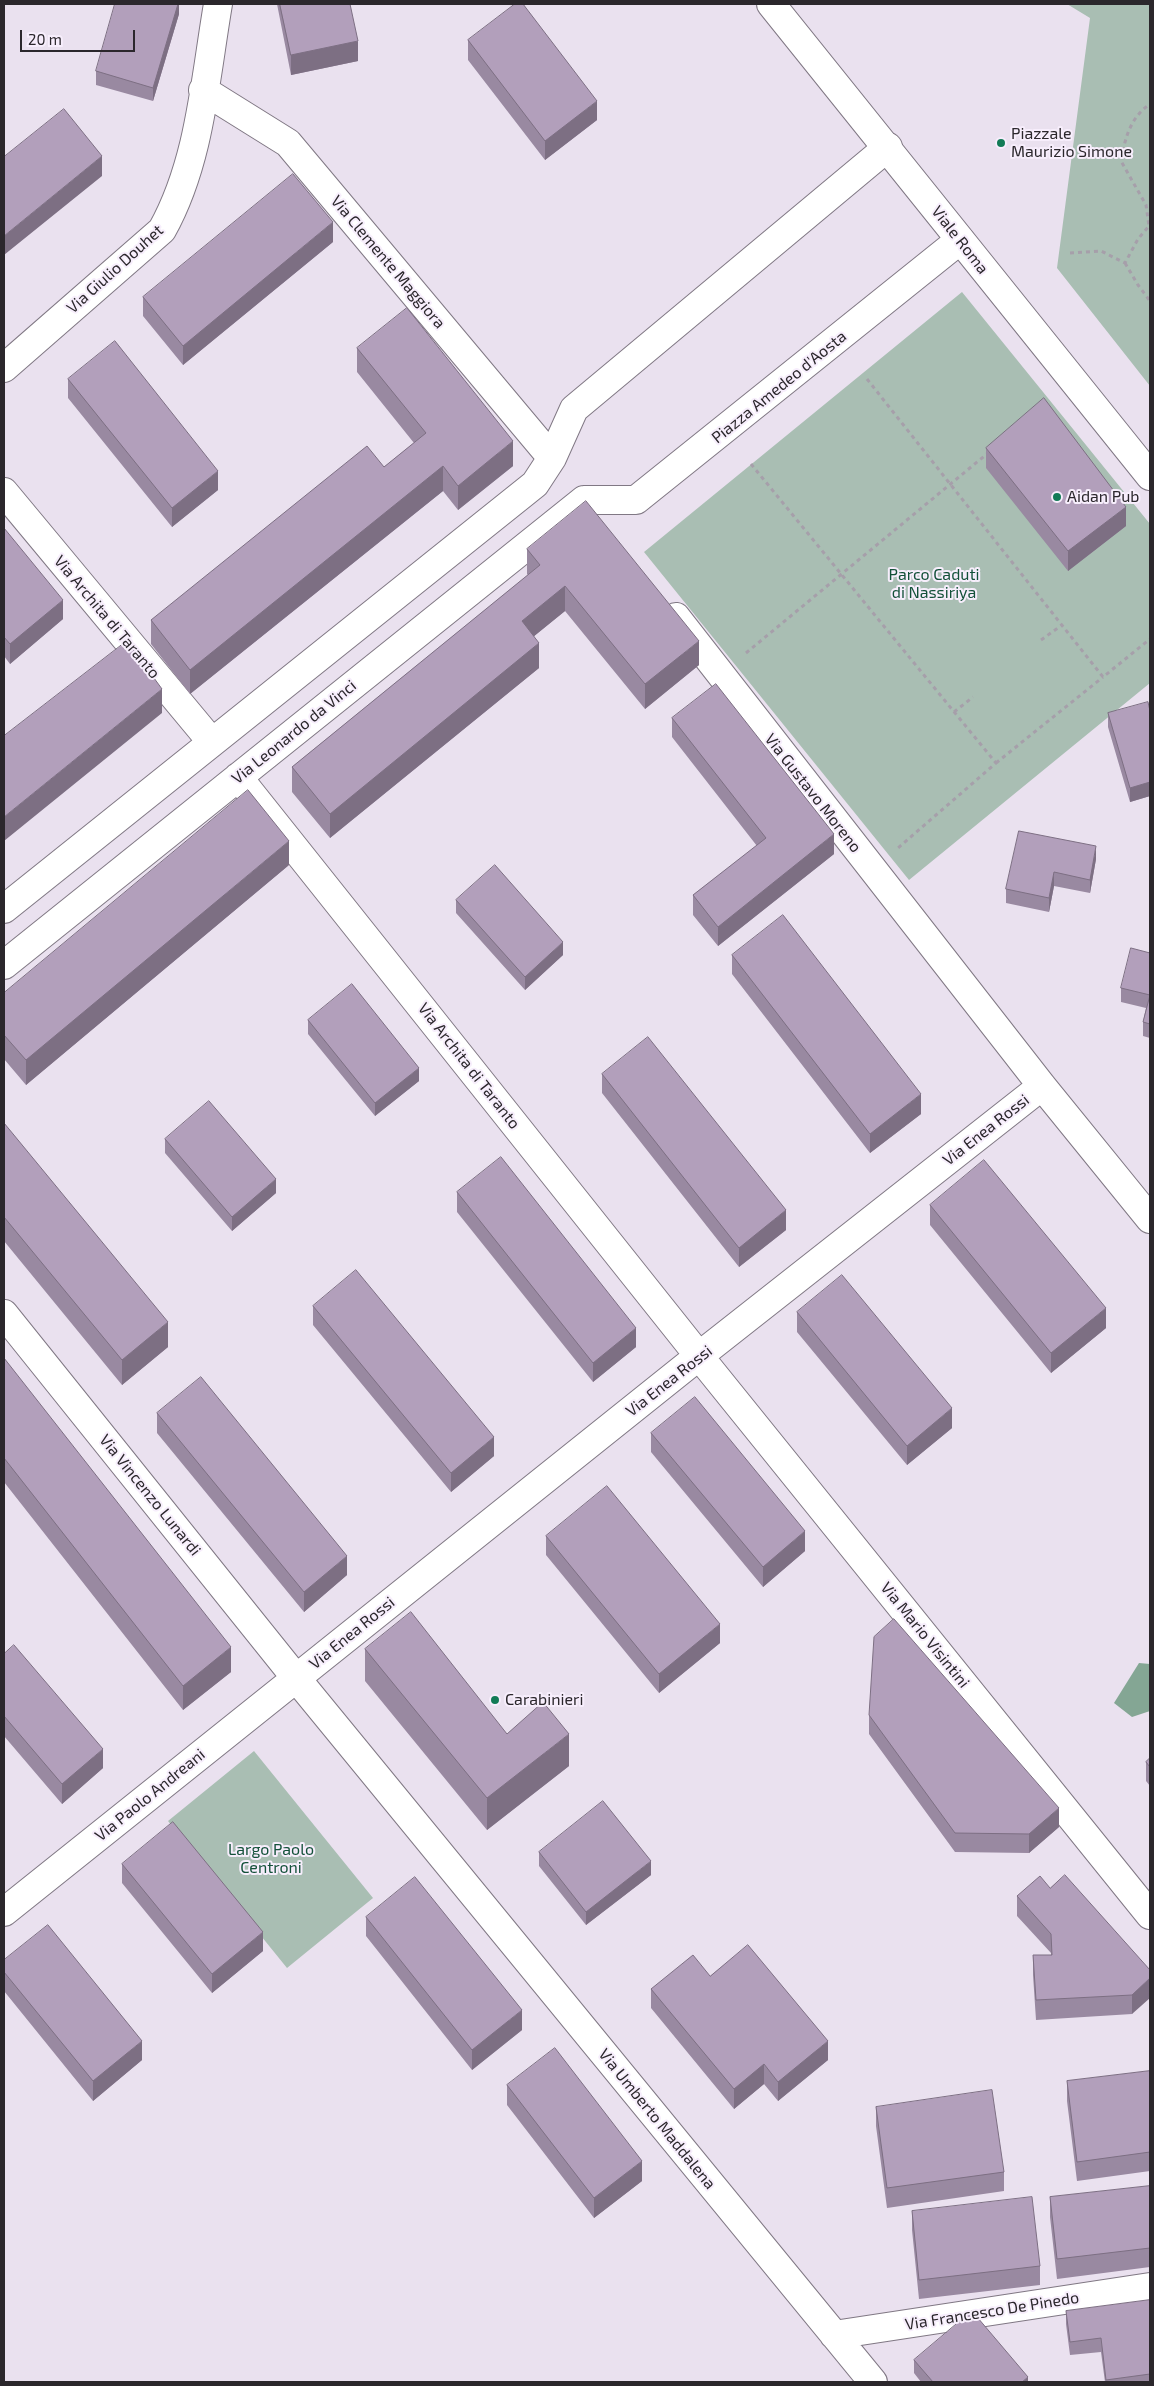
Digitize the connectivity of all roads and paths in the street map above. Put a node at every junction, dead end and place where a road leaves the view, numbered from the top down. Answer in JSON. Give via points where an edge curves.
{"nodes":[{"id":1,"x":218,"y":4,"type":"edge"},
{"id":2,"x":771,"y":4,"type":"edge"},
{"id":3,"x":204,"y":90,"type":"junction"},
{"id":4,"x":1150,"y":104,"type":"edge"},
{"id":5,"x":888,"y":147,"type":"junction"},
{"id":6,"x":960,"y":240,"type":"junction"},
{"id":7,"x":1070,"y":253,"type":"dead end"},
{"id":8,"x":1125,"y":263,"type":"junction"},
{"id":9,"x":1150,"y":301,"type":"edge"},
{"id":10,"x":4,"y":368,"type":"edge"},
{"id":11,"x":868,"y":379,"type":"dead end"},
{"id":12,"x":989,"y":453,"type":"edge"},
{"id":13,"x":552,"y":458,"type":"junction"},
{"id":14,"x":751,"y":464,"type":"dead end"},
{"id":15,"x":1150,"y":476,"type":"edge"},
{"id":16,"x":951,"y":484,"type":"junction"},
{"id":17,"x":4,"y":492,"type":"edge"},
{"id":18,"x":584,"y":500,"type":"junction"},
{"id":19,"x":603,"y":523,"type":"edge"},
{"id":20,"x":841,"y":574,"type":"junction"},
{"id":21,"x":658,"y":594,"type":"edge"},
{"id":22,"x":1062,"y":625,"type":"junction"},
{"id":23,"x":1150,"y":639,"type":"edge"},
{"id":24,"x":1041,"y":640,"type":"dead end"},
{"id":25,"x":741,"y":657,"type":"dead end"},
{"id":26,"x":1103,"y":677,"type":"junction"},
{"id":27,"x":973,"y":697,"type":"dead end"},
{"id":28,"x":954,"y":712,"type":"junction"},
{"id":29,"x":211,"y":742,"type":"junction"},
{"id":30,"x":996,"y":763,"type":"junction"},
{"id":31,"x":238,"y":776,"type":"junction"},
{"id":32,"x":896,"y":849,"type":"dead end"},
{"id":33,"x":4,"y":909,"type":"edge"},
{"id":34,"x":4,"y":965,"type":"edge"},
{"id":35,"x":1042,"y":1086,"type":"junction"},
{"id":36,"x":1146,"y":1206,"type":"edge"},
{"id":37,"x":4,"y":1314,"type":"edge"},
{"id":38,"x":699,"y":1356,"type":"junction"},
{"id":39,"x":296,"y":1678,"type":"junction"},
{"id":40,"x":4,"y":1912,"type":"edge"},
{"id":41,"x":1150,"y":1914,"type":"edge"},
{"id":42,"x":1150,"y":2287,"type":"edge"},
{"id":43,"x":834,"y":2335,"type":"junction"},
{"id":44,"x":873,"y":2382,"type":"edge"}],
"edges":[{"from":1,"to":3,"type":"street","name":"Via Giulio Douhet"},
{"from":2,"to":5,"type":"street","name":"Viale Roma"},
{"from":3,"to":10,"type":"street","name":"Via Giulio Douhet","via":[[184,184],[162,230]]},
{"from":3,"to":13,"type":"street","name":"Via Clemente Maggiora","via":[[288,143]]},
{"from":4,"to":8,"type":"path","via":[[1140,112],[1126,134],[1121,161],[1146,205],[1149,226]]},
{"from":5,"to":6,"type":"street","name":"Viale Roma"},
{"from":5,"to":13,"type":"street","via":[[574,408]]},
{"from":6,"to":15,"type":"street","name":"Viale Roma"},
{"from":6,"to":18,"type":"street","name":"Piazza Amedeo d'Aosta","via":[[636,500]]},
{"from":7,"to":8,"type":"path","via":[[1101,251]]},
{"from":8,"to":9,"type":"path"},
{"from":11,"to":16,"type":"path"},
{"from":12,"to":16,"type":"path"},
{"from":13,"to":29,"type":"street","via":[[535,484]]},
{"from":14,"to":20,"type":"path"},
{"from":16,"to":20,"type":"path"},
{"from":16,"to":22,"type":"path"},
{"from":17,"to":29,"type":"street","name":"Via Archita di Taranto"},
{"from":18,"to":19,"type":"street"},
{"from":18,"to":31,"type":"street","name":"Via Leonardo da Vinci"},
{"from":20,"to":25,"type":"path"},
{"from":20,"to":28,"type":"path"},
{"from":21,"to":35,"type":"street","name":"Via Gustavo Moreno"},
{"from":22,"to":24,"type":"path"},
{"from":22,"to":26,"type":"path"},
{"from":23,"to":26,"type":"path"},
{"from":26,"to":30,"type":"path"},
{"from":27,"to":28,"type":"path"},
{"from":28,"to":30,"type":"path"},
{"from":29,"to":33,"type":"street"},
{"from":30,"to":32,"type":"path"},
{"from":31,"to":34,"type":"street","name":"Via Leonardo da Vinci"},
{"from":31,"to":38,"type":"street","name":"Via Archita di Taranto"},
{"from":35,"to":36,"type":"street","name":"Via Gustavo Moreno"},
{"from":35,"to":38,"type":"street","name":"Via Enea Rossi"},
{"from":37,"to":39,"type":"street","name":"Via Vincenzo Lunardi"},
{"from":38,"to":39,"type":"street","name":"Via Enea Rossi"},
{"from":38,"to":41,"type":"street","name":"Via Mario Visintini"},
{"from":39,"to":40,"type":"street","name":"Via Paolo Andreani"},
{"from":39,"to":43,"type":"street","name":"Via Umberto Maddalena"},
{"from":42,"to":43,"type":"street","name":"Via Francesco De Pinedo"},
{"from":43,"to":44,"type":"street","name":"Via Umberto Maddalena"}]}
